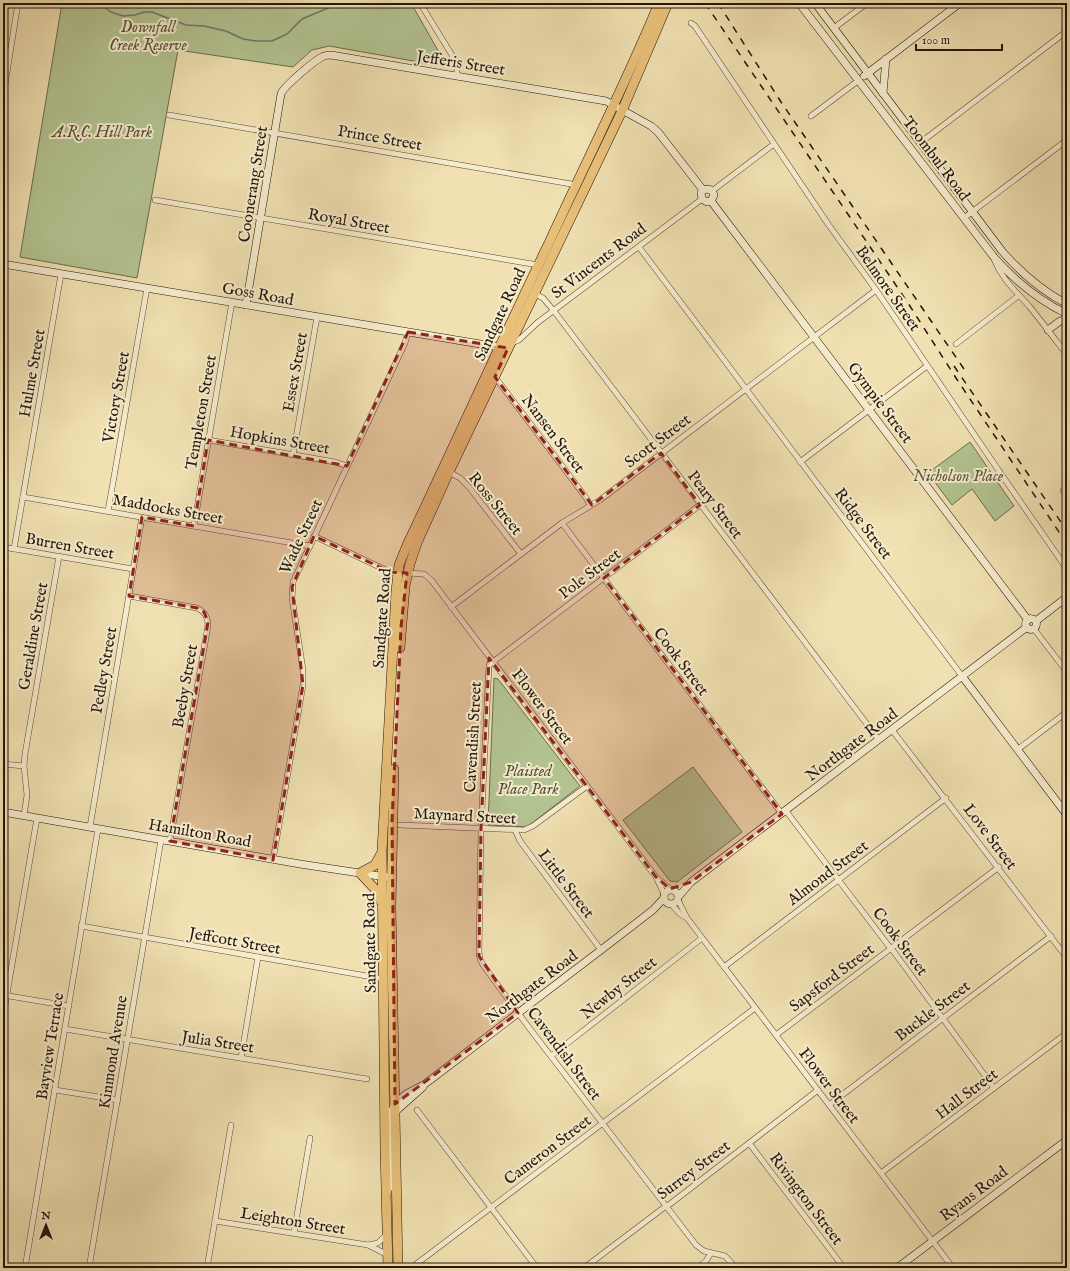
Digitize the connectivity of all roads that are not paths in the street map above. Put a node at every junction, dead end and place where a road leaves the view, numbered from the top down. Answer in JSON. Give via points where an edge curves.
{"nodes":[{"id":1,"x":18,"y":3,"type":"edge"},
{"id":2,"x":420,"y":3,"type":"edge"},
{"id":3,"x":659,"y":3,"type":"edge"},
{"id":4,"x":668,"y":3,"type":"edge"},
{"id":5,"x":799,"y":3,"type":"edge"},
{"id":6,"x":815,"y":3,"type":"edge"},
{"id":7,"x":867,"y":3,"type":"edge"},
{"id":8,"x":960,"y":3,"type":"edge"},
{"id":9,"x":691,"y":23,"type":"dead end"},
{"id":10,"x":834,"y":28,"type":"junction"},
{"id":11,"x":1067,"y":31,"type":"edge"},
{"id":12,"x":886,"y":59,"type":"junction"},
{"id":13,"x":868,"y":73,"type":"junction"},
{"id":14,"x":300,"y":75,"type":"joint"},
{"id":15,"x":457,"y":75,"type":"junction"},
{"id":16,"x":859,"y":80,"type":"junction"},
{"id":17,"x":883,"y":93,"type":"junction"},
{"id":18,"x":3,"y":97,"type":"edge"},
{"id":19,"x":614,"y":105,"type":"junction"},
{"id":20,"x":622,"y":111,"type":"junction"},
{"id":21,"x":169,"y":115,"type":"dead end"},
{"id":22,"x":811,"y":116,"type":"dead end"},
{"id":23,"x":274,"y":132,"type":"junction"},
{"id":24,"x":1067,"y":140,"type":"edge"},
{"id":25,"x":920,"y":143,"type":"junction"},
{"id":26,"x":774,"y":144,"type":"junction"},
{"id":27,"x":576,"y":184,"type":"junction"},
{"id":28,"x":586,"y":188,"type":"junction"},
{"id":29,"x":703,"y":190,"type":"junction"},
{"id":30,"x":712,"y":191,"type":"junction"},
{"id":31,"x":702,"y":199,"type":"junction"},
{"id":32,"x":155,"y":200,"type":"dead end"},
{"id":33,"x":711,"y":201,"type":"junction"},
{"id":34,"x":972,"y":212,"type":"junction"},
{"id":35,"x":260,"y":218,"type":"junction"},
{"id":36,"x":964,"y":218,"type":"junction"},
{"id":37,"x":639,"y":247,"type":"junction"},
{"id":38,"x":993,"y":256,"type":"junction"},
{"id":39,"x":3,"y":264,"type":"edge"},
{"id":40,"x":538,"y":265,"type":"junction"},
{"id":41,"x":61,"y":274,"type":"junction"},
{"id":42,"x":146,"y":288,"type":"junction"},
{"id":43,"x":876,"y":290,"type":"junction"},
{"id":44,"x":530,"y":292,"type":"junction"},
{"id":45,"x":1018,"y":296,"type":"junction"},
{"id":46,"x":232,"y":302,"type":"junction"},
{"id":47,"x":1067,"y":304,"type":"edge"},
{"id":48,"x":246,"y":305,"type":"junction"},
{"id":49,"x":554,"y":311,"type":"junction"},
{"id":50,"x":1067,"y":314,"type":"edge"},
{"id":51,"x":317,"y":317,"type":"junction"},
{"id":52,"x":1067,"y":319,"type":"edge"},
{"id":53,"x":1048,"y":330,"type":"junction"},
{"id":54,"x":408,"y":332,"type":"junction"},
{"id":55,"x":814,"y":337,"type":"junction"},
{"id":56,"x":956,"y":344,"type":"dead end"},
{"id":57,"x":506,"y":346,"type":"junction"},
{"id":58,"x":1067,"y":355,"type":"edge"},
{"id":59,"x":927,"y":366,"type":"junction"},
{"id":60,"x":495,"y":377,"type":"junction"},
{"id":61,"x":745,"y":389,"type":"junction"},
{"id":62,"x":869,"y":410,"type":"junction"},
{"id":63,"x":208,"y":440,"type":"junction"},
{"id":64,"x":661,"y":453,"type":"junction"},
{"id":65,"x":293,"y":455,"type":"junction"},
{"id":66,"x":800,"y":462,"type":"junction"},
{"id":67,"x":347,"y":466,"type":"junction"},
{"id":68,"x":449,"y":472,"type":"junction"},
{"id":69,"x":23,"y":497,"type":"junction"},
{"id":70,"x":700,"y":505,"type":"junction"},
{"id":71,"x":590,"y":506,"type":"junction"},
{"id":72,"x":108,"y":511,"type":"junction"},
{"id":73,"x":142,"y":517,"type":"junction"},
{"id":74,"x":562,"y":523,"type":"junction"},
{"id":75,"x":194,"y":526,"type":"junction"},
{"id":76,"x":314,"y":536,"type":"junction"},
{"id":77,"x":310,"y":546,"type":"junction"},
{"id":78,"x":3,"y":547,"type":"edge"},
{"id":79,"x":14,"y":548,"type":"junction"},
{"id":80,"x":521,"y":554,"type":"junction"},
{"id":81,"x":59,"y":556,"type":"junction"},
{"id":82,"x":133,"y":569,"type":"junction"},
{"id":83,"x":1067,"y":569,"type":"edge"},
{"id":84,"x":398,"y":573,"type":"junction"},
{"id":85,"x":407,"y":573,"type":"junction"},
{"id":86,"x":603,"y":578,"type":"junction"},
{"id":87,"x":128,"y":596,"type":"junction"},
{"id":88,"x":1067,"y":597,"type":"edge"},
{"id":89,"x":451,"y":607,"type":"junction"},
{"id":90,"x":1031,"y":624,"type":"junction"},
{"id":91,"x":493,"y":662,"type":"junction"},
{"id":92,"x":1067,"y":672,"type":"edge"},
{"id":93,"x":962,"y":676,"type":"junction"},
{"id":94,"x":1067,"y":712,"type":"edge"},
{"id":95,"x":892,"y":730,"type":"junction"},
{"id":96,"x":879,"y":740,"type":"junction"},
{"id":97,"x":1017,"y":750,"type":"junction"},
{"id":98,"x":3,"y":764,"type":"edge"},
{"id":99,"x":24,"y":766,"type":"junction"},
{"id":100,"x":587,"y":786,"type":"junction"},
{"id":101,"x":946,"y":798,"type":"junction"},
{"id":102,"x":3,"y":812,"type":"edge"},
{"id":103,"x":784,"y":812,"type":"junction"},
{"id":104,"x":1067,"y":815,"type":"edge"},
{"id":105,"x":24,"y":816,"type":"junction"},
{"id":106,"x":37,"y":818,"type":"junction"},
{"id":107,"x":400,"y":825,"type":"dead end"},
{"id":108,"x":90,"y":827,"type":"junction"},
{"id":109,"x":98,"y":829,"type":"junction"},
{"id":110,"x":481,"y":829,"type":"junction"},
{"id":111,"x":515,"y":830,"type":"junction"},
{"id":112,"x":161,"y":840,"type":"junction"},
{"id":113,"x":170,"y":841,"type":"junction"},
{"id":114,"x":382,"y":851,"type":"junction"},
{"id":115,"x":272,"y":860,"type":"junction"},
{"id":116,"x":999,"y":867,"type":"junction"},
{"id":117,"x":360,"y":873,"type":"junction"},
{"id":118,"x":387,"y":877,"type":"junction"},
{"id":119,"x":838,"y":880,"type":"junction"},
{"id":120,"x":671,"y":897,"type":"junction"},
{"id":121,"x":383,"y":906,"type":"junction"},
{"id":122,"x":687,"y":918,"type":"junction"},
{"id":123,"x":81,"y":926,"type":"junction"},
{"id":124,"x":1050,"y":936,"type":"junction"},
{"id":125,"x":144,"y":937,"type":"junction"},
{"id":126,"x":702,"y":938,"type":"junction"},
{"id":127,"x":891,"y":948,"type":"junction"},
{"id":128,"x":601,"y":950,"type":"junction"},
{"id":129,"x":258,"y":957,"type":"junction"},
{"id":130,"x":1067,"y":958,"type":"edge"},
{"id":131,"x":724,"y":967,"type":"junction"},
{"id":132,"x":385,"y":979,"type":"junction"},
{"id":133,"x":5,"y":995,"type":"edge"},
{"id":134,"x":69,"y":1006,"type":"junction"},
{"id":135,"x":755,"y":1008,"type":"junction"},
{"id":136,"x":518,"y":1013,"type":"junction"},
{"id":137,"x":3,"y":1017,"type":"edge"},
{"id":138,"x":942,"y":1018,"type":"junction"},
{"id":139,"x":65,"y":1030,"type":"junction"},
{"id":140,"x":1067,"y":1033,"type":"edge"},
{"id":141,"x":776,"y":1035,"type":"junction"},
{"id":142,"x":127,"y":1039,"type":"junction"},
{"id":143,"x":551,"y":1056,"type":"junction"},
{"id":144,"x":241,"y":1058,"type":"junction"},
{"id":145,"x":367,"y":1079,"type":"dead end"},
{"id":146,"x":994,"y":1088,"type":"junction"},
{"id":147,"x":55,"y":1090,"type":"junction"},
{"id":148,"x":818,"y":1090,"type":"junction"},
{"id":149,"x":118,"y":1100,"type":"junction"},
{"id":150,"x":829,"y":1105,"type":"junction"},
{"id":151,"x":396,"y":1108,"type":"junction"},
{"id":152,"x":417,"y":1110,"type":"dead end"},
{"id":153,"x":602,"y":1124,"type":"junction"},
{"id":154,"x":231,"y":1125,"type":"dead end"},
{"id":155,"x":310,"y":1138,"type":"dead end"},
{"id":156,"x":1067,"y":1140,"type":"edge"},
{"id":157,"x":749,"y":1143,"type":"junction"},
{"id":158,"x":881,"y":1173,"type":"junction"},
{"id":159,"x":387,"y":1195,"type":"junction"},
{"id":160,"x":666,"y":1206,"type":"junction"},
{"id":161,"x":491,"y":1208,"type":"junction"},
{"id":162,"x":215,"y":1221,"type":"junction"},
{"id":163,"x":294,"y":1233,"type":"junction"},
{"id":164,"x":387,"y":1234,"type":"junction"},
{"id":165,"x":932,"y":1241,"type":"junction"},
{"id":166,"x":368,"y":1245,"type":"junction"},
{"id":167,"x":711,"y":1253,"type":"junction"},
{"id":168,"x":388,"y":1255,"type":"junction"},
{"id":169,"x":25,"y":1268,"type":"edge"},
{"id":170,"x":89,"y":1268,"type":"edge"},
{"id":171,"x":207,"y":1268,"type":"edge"},
{"id":172,"x":388,"y":1268,"type":"edge"},
{"id":173,"x":398,"y":1268,"type":"edge"},
{"id":174,"x":411,"y":1268,"type":"edge"},
{"id":175,"x":537,"y":1268,"type":"edge"},
{"id":176,"x":584,"y":1268,"type":"edge"},
{"id":177,"x":697,"y":1268,"type":"edge"},
{"id":178,"x":736,"y":1268,"type":"edge"},
{"id":179,"x":844,"y":1268,"type":"edge"},
{"id":180,"x":897,"y":1268,"type":"edge"},
{"id":181,"x":953,"y":1268,"type":"edge"}],
"edges":[{"from":1,"to":18,"type":"street"},
{"from":2,"to":15,"type":"street","via":[[455,60]]},
{"from":3,"to":19,"type":"highway","name":"Sandgate Road"},
{"from":4,"to":20,"type":"highway","name":"Sandgate Road"},
{"from":5,"to":16,"type":"street","name":"Toombul Road"},
{"from":6,"to":10,"type":"street","name":"Toombul Road"},
{"from":7,"to":10,"type":"street"},
{"from":8,"to":12,"type":"street"},
{"from":9,"to":26,"type":"street","name":"Belmore Street"},
{"from":10,"to":13,"type":"street","name":"Toombul Road"},
{"from":11,"to":25,"type":"street"},
{"from":12,"to":13,"type":"street"},
{"from":12,"to":17,"type":"street"},
{"from":13,"to":16,"type":"street"},
{"from":13,"to":17,"type":"street","name":"Toombul Road"},
{"from":14,"to":15,"type":"street","name":"Jefferis Street","via":[[321,57],[329,55]]},
{"from":14,"to":23,"type":"street","name":"Coonerang Street","via":[[282,91]]},
{"from":15,"to":19,"type":"street","name":"Jefferis Street","via":[[604,100]]},
{"from":16,"to":22,"type":"street"},
{"from":16,"to":36,"type":"street","name":"Toombul Road"},
{"from":17,"to":25,"type":"street","name":"Toombul Road"},
{"from":19,"to":20,"type":"street","name":"Jefferis Street"},
{"from":19,"to":27,"type":"highway","name":"Sandgate Road"},
{"from":20,"to":28,"type":"highway","name":"Sandgate Road"},
{"from":20,"to":29,"type":"street","via":[[658,132]]},
{"from":21,"to":23,"type":"street","name":"Prince Street"},
{"from":23,"to":27,"type":"street","name":"Prince Street"},
{"from":23,"to":35,"type":"street","name":"Coonerang Street"},
{"from":24,"to":34,"type":"street"},
{"from":25,"to":34,"type":"street","name":"Toombul Road"},
{"from":26,"to":30,"type":"street"},
{"from":26,"to":43,"type":"street","name":"Belmore Street"},
{"from":27,"to":28,"type":"street","name":"Prince Street"},
{"from":27,"to":40,"type":"highway","name":"Sandgate Road"},
{"from":28,"to":44,"type":"highway","name":"Sandgate Road"},
{"from":29,"to":30,"type":"street"},
{"from":29,"to":31,"type":"street"},
{"from":30,"to":33,"type":"street","via":[[714,197]]},
{"from":31,"to":33,"type":"street"},
{"from":31,"to":37,"type":"street","name":"St Vincents Road"},
{"from":32,"to":35,"type":"street","name":"Royal Street"},
{"from":33,"to":55,"type":"street","name":"Gympie Street"},
{"from":34,"to":36,"type":"street"},
{"from":34,"to":47,"type":"street","name":"Toombul Road","via":[[1002,252],[1019,269],[1045,291]]},
{"from":35,"to":40,"type":"street","name":"Royal Street"},
{"from":35,"to":48,"type":"street","name":"Coonerang Street"},
{"from":36,"to":38,"type":"street","name":"Toombul Road"},
{"from":37,"to":49,"type":"street","name":"St Vincents Road"},
{"from":37,"to":61,"type":"street","name":"Ridge Street"},
{"from":38,"to":45,"type":"street","via":[[1000,272]]},
{"from":38,"to":50,"type":"street","name":"Toombul Road","via":[[1032,294]]},
{"from":39,"to":41,"type":"street","name":"Goss Road"},
{"from":40,"to":44,"type":"highway","name":"Sandgate Road"},
{"from":41,"to":42,"type":"street","name":"Goss Road"},
{"from":41,"to":69,"type":"street","name":"Hulme Street"},
{"from":42,"to":46,"type":"street","name":"Goss Road"},
{"from":42,"to":72,"type":"street","name":"Victory Street"},
{"from":43,"to":55,"type":"street","name":"Scott Street"},
{"from":43,"to":59,"type":"street","name":"Belmore Street"},
{"from":44,"to":49,"type":"street","name":"Peary Street","via":[[544,299]]},
{"from":44,"to":57,"type":"highway","name":"Sandgate Road"},
{"from":45,"to":53,"type":"street"},
{"from":45,"to":56,"type":"street"},
{"from":46,"to":48,"type":"street","name":"Goss Road"},
{"from":46,"to":63,"type":"street","name":"Templeton Street"},
{"from":48,"to":51,"type":"street","name":"Goss Road"},
{"from":49,"to":57,"type":"street","name":"St Vincents Road","via":[[519,340]]},
{"from":49,"to":64,"type":"street","name":"Peary Street"},
{"from":51,"to":54,"type":"street","name":"Goss Road"},
{"from":51,"to":65,"type":"street","name":"Essex Street"},
{"from":52,"to":53,"type":"street"},
{"from":53,"to":58,"type":"street"},
{"from":54,"to":57,"type":"street","name":"Goss Road"},
{"from":54,"to":67,"type":"street","name":"Wade Street"},
{"from":55,"to":61,"type":"street","name":"Scott Street"},
{"from":55,"to":62,"type":"street","name":"Gympie Street"},
{"from":57,"to":60,"type":"highway","name":"Sandgate Road"},
{"from":57,"to":84,"type":"highway","name":"Sandgate Road","via":[[404,550]]},
{"from":59,"to":62,"type":"street"},
{"from":59,"to":83,"type":"street","name":"Belmore Street"},
{"from":60,"to":68,"type":"highway","name":"Sandgate Road"},
{"from":60,"to":71,"type":"street","name":"Nansen Street"},
{"from":61,"to":64,"type":"street","name":"Scott Street"},
{"from":61,"to":66,"type":"street","name":"Ridge Street"},
{"from":62,"to":66,"type":"street"},
{"from":62,"to":90,"type":"street","name":"Gympie Street"},
{"from":63,"to":65,"type":"street","name":"Hopkins Street"},
{"from":63,"to":75,"type":"street","name":"Templeton Street"},
{"from":64,"to":70,"type":"street","name":"Peary Street"},
{"from":64,"to":71,"type":"street","name":"Scott Street"},
{"from":65,"to":67,"type":"street","name":"Hopkins Street"},
{"from":66,"to":93,"type":"street","name":"Ridge Street"},
{"from":67,"to":76,"type":"street","name":"Wade Street"},
{"from":68,"to":80,"type":"street","name":"Ross Street","via":[[469,487]]},
{"from":68,"to":85,"type":"highway","name":"Sandgate Road","via":[[417,543]]},
{"from":69,"to":72,"type":"street","name":"Maddocks Street"},
{"from":69,"to":79,"type":"street","name":"Hulme Street"},
{"from":70,"to":86,"type":"street","name":"Pole Street"},
{"from":70,"to":96,"type":"street","name":"Peary Street"},
{"from":71,"to":74,"type":"street","name":"Scott Street"},
{"from":72,"to":73,"type":"street","name":"Maddocks Street"},
{"from":73,"to":75,"type":"street","name":"Maddocks Street"},
{"from":73,"to":82,"type":"street","name":"Pedley Street"},
{"from":74,"to":80,"type":"street","name":"Scott Street"},
{"from":74,"to":86,"type":"street","name":"Cook Street"},
{"from":75,"to":77,"type":"street","name":"Maddocks Street"},
{"from":76,"to":77,"type":"street","name":"Wade Street"},
{"from":76,"to":84,"type":"street","via":[[390,572]]},
{"from":77,"to":115,"type":"street","name":"Wade Street","via":[[292,587],[303,686]]},
{"from":78,"to":79,"type":"street","name":"Burren Street"},
{"from":79,"to":81,"type":"street","name":"Burren Street"},
{"from":80,"to":89,"type":"street","name":"Scott Street"},
{"from":81,"to":82,"type":"street","name":"Burren Street"},
{"from":81,"to":99,"type":"street","name":"Geraldine Street"},
{"from":82,"to":87,"type":"street","name":"Pedley Street"},
{"from":84,"to":85,"type":"street","name":"Flower Street"},
{"from":84,"to":114,"type":"highway","name":"Sandgate Road"},
{"from":85,"to":89,"type":"street","name":"Flower Street","via":[[421,573],[426,576]]},
{"from":85,"to":118,"type":"highway","name":"Sandgate Road","via":[[403,600]]},
{"from":86,"to":91,"type":"street","name":"Pole Street"},
{"from":86,"to":103,"type":"street","name":"Cook Street"},
{"from":87,"to":108,"type":"street","name":"Pedley Street"},
{"from":87,"to":113,"type":"street","name":"Beeby Street","via":[[197,608],[204,612],[207,619],[208,626]]},
{"from":88,"to":90,"type":"street","name":"Northgate Road"},
{"from":89,"to":91,"type":"street","name":"Flower Street"},
{"from":90,"to":92,"type":"street","name":"Gympie Street"},
{"from":90,"to":93,"type":"street","name":"Northgate Road"},
{"from":91,"to":100,"type":"street","name":"Flower Street"},
{"from":91,"to":110,"type":"street","name":"Cavendish Street","via":[[489,668]]},
{"from":93,"to":95,"type":"street","name":"Northgate Road"},
{"from":93,"to":97,"type":"street","name":"Ridge Street"},
{"from":94,"to":97,"type":"street"},
{"from":95,"to":96,"type":"street","name":"Northgate Road"},
{"from":95,"to":101,"type":"street","name":"Love Street"},
{"from":96,"to":103,"type":"street","name":"Northgate Road"},
{"from":97,"to":104,"type":"street","name":"Ridge Street"},
{"from":98,"to":99,"type":"street"},
{"from":99,"to":105,"type":"street","name":"Geraldine Street","via":[[27,790]]},
{"from":100,"to":111,"type":"street","name":"Maynard Street","via":[[531,827]]},
{"from":100,"to":120,"type":"street","name":"Flower Street"},
{"from":101,"to":116,"type":"street","name":"Love Street"},
{"from":101,"to":119,"type":"street","name":"Almond Street"},
{"from":102,"to":105,"type":"street","name":"Hamilton Road"},
{"from":103,"to":119,"type":"street","name":"Cook Street"},
{"from":103,"to":120,"type":"street","name":"Northgate Road"},
{"from":105,"to":106,"type":"street","name":"Hamilton Road"},
{"from":106,"to":108,"type":"street","name":"Hamilton Road"},
{"from":106,"to":133,"type":"street"},
{"from":107,"to":110,"type":"street","name":"Maynard Street"},
{"from":108,"to":109,"type":"street","name":"Hamilton Road"},
{"from":109,"to":112,"type":"street","name":"Hamilton Road"},
{"from":109,"to":123,"type":"street","name":"Bayview Terrace"},
{"from":110,"to":111,"type":"street","name":"Maynard Street"},
{"from":110,"to":136,"type":"street","name":"Cavendish Street","via":[[480,959]]},
{"from":111,"to":128,"type":"street","name":"Little Street","via":[[520,841]]},
{"from":112,"to":113,"type":"street","name":"Hamilton Road"},
{"from":112,"to":125,"type":"street","name":"Kinmond Avenue"},
{"from":113,"to":115,"type":"street","name":"Hamilton Road"},
{"from":114,"to":117,"type":"highway","via":[[375,865]]},
{"from":114,"to":118,"type":"highway","name":"Sandgate Road"},
{"from":115,"to":117,"type":"street","name":"Hamilton Road"},
{"from":116,"to":124,"type":"street","name":"Love Street"},
{"from":116,"to":127,"type":"street","name":"Sapsford Street"},
{"from":117,"to":118,"type":"street","name":"Hamilton Road"},
{"from":117,"to":121,"type":"highway","via":[[374,888]]},
{"from":118,"to":121,"type":"highway","name":"Sandgate Road"},
{"from":118,"to":151,"type":"highway","name":"Sandgate Road","via":[[391,907]]},
{"from":119,"to":127,"type":"street","name":"Cook Street"},
{"from":119,"to":131,"type":"street","name":"Almond Street"},
{"from":120,"to":122,"type":"street","name":"Flower Street"},
{"from":120,"to":122,"type":"street","name":"Flower Street","via":[[680,914]]},
{"from":120,"to":128,"type":"street","name":"Northgate Road"},
{"from":121,"to":132,"type":"highway","name":"Sandgate Road"},
{"from":122,"to":126,"type":"street","name":"Flower Street"},
{"from":123,"to":125,"type":"street","name":"Jeffcott Street"},
{"from":123,"to":134,"type":"street","name":"Bayview Terrace"},
{"from":124,"to":130,"type":"street","name":"Love Street"},
{"from":124,"to":138,"type":"street","name":"Buckle Street"},
{"from":125,"to":129,"type":"street","name":"Jeffcott Street"},
{"from":125,"to":142,"type":"street","name":"Kinmond Avenue"},
{"from":126,"to":131,"type":"street","name":"Flower Street"},
{"from":126,"to":143,"type":"street","name":"Newby Street"},
{"from":127,"to":138,"type":"street","name":"Cook Street"},
{"from":127,"to":141,"type":"street","name":"Sapsford Street"},
{"from":128,"to":136,"type":"street","name":"Northgate Road"},
{"from":129,"to":132,"type":"street","name":"Jeffcott Street"},
{"from":129,"to":144,"type":"street"},
{"from":131,"to":135,"type":"street","name":"Flower Street"},
{"from":132,"to":159,"type":"highway","name":"Sandgate Road"},
{"from":133,"to":134,"type":"street"},
{"from":133,"to":137,"type":"street"},
{"from":134,"to":139,"type":"street","name":"Bayview Terrace"},
{"from":135,"to":141,"type":"street","name":"Flower Street"},
{"from":135,"to":153,"type":"street","name":"Cameron Street"},
{"from":136,"to":143,"type":"street","name":"Cavendish Street"},
{"from":136,"to":151,"type":"street","name":"Northgate Road","via":[[425,1084],[406,1094]]},
{"from":138,"to":146,"type":"street","name":"Cook Street"},
{"from":138,"to":150,"type":"street","name":"Buckle Street"},
{"from":139,"to":142,"type":"street","name":"Julia Street"},
{"from":139,"to":147,"type":"street","name":"Bayview Terrace"},
{"from":140,"to":146,"type":"street","name":"Hall Street"},
{"from":141,"to":148,"type":"street","name":"Flower Street"},
{"from":142,"to":144,"type":"street","name":"Julia Street"},
{"from":142,"to":149,"type":"street","name":"Kinmond Avenue"},
{"from":143,"to":153,"type":"street","name":"Cavendish Street"},
{"from":144,"to":145,"type":"street","name":"Julia Street"},
{"from":146,"to":158,"type":"street","name":"Hall Street"},
{"from":147,"to":149,"type":"street"},
{"from":147,"to":169,"type":"street","name":"Bayview Terrace"},
{"from":148,"to":150,"type":"street","name":"Flower Street"},
{"from":148,"to":157,"type":"street","name":"Surrey Street"},
{"from":149,"to":170,"type":"street","name":"Kinmond Avenue"},
{"from":150,"to":158,"type":"street","name":"Flower Street"},
{"from":151,"to":159,"type":"street","via":[[390,1116],[391,1182]]},
{"from":151,"to":173,"type":"highway","name":"Sandgate Road"},
{"from":152,"to":161,"type":"street"},
{"from":153,"to":160,"type":"street","name":"Cavendish Street"},
{"from":153,"to":161,"type":"street","name":"Cameron Street"},
{"from":154,"to":162,"type":"street"},
{"from":155,"to":163,"type":"street"},
{"from":156,"to":165,"type":"street","name":"Ryans Road"},
{"from":157,"to":160,"type":"street","name":"Surrey Street"},
{"from":157,"to":179,"type":"street","name":"Rivington Street"},
{"from":158,"to":165,"type":"street","name":"Flower Street"},
{"from":159,"to":164,"type":"highway","name":"Sandgate Road"},
{"from":160,"to":167,"type":"street","name":"Cavendish Street","via":[[699,1249]]},
{"from":160,"to":176,"type":"street","name":"Surrey Street"},
{"from":161,"to":174,"type":"street","name":"Cameron Street"},
{"from":161,"to":175,"type":"street"},
{"from":162,"to":163,"type":"street","name":"Leighton Street"},
{"from":162,"to":171,"type":"street"},
{"from":163,"to":166,"type":"street","name":"Leighton Street"},
{"from":164,"to":166,"type":"street","via":[[378,1242]]},
{"from":164,"to":168,"type":"highway","name":"Sandgate Road"},
{"from":165,"to":180,"type":"street","name":"Ryans Road"},
{"from":165,"to":181,"type":"street","name":"Flower Street"},
{"from":166,"to":168,"type":"street","name":"Leighton Street"},
{"from":167,"to":177,"type":"street"},
{"from":167,"to":178,"type":"street","name":"Cavendish Street","via":[[725,1256]]},
{"from":168,"to":172,"type":"highway","name":"Sandgate Road"}]}
